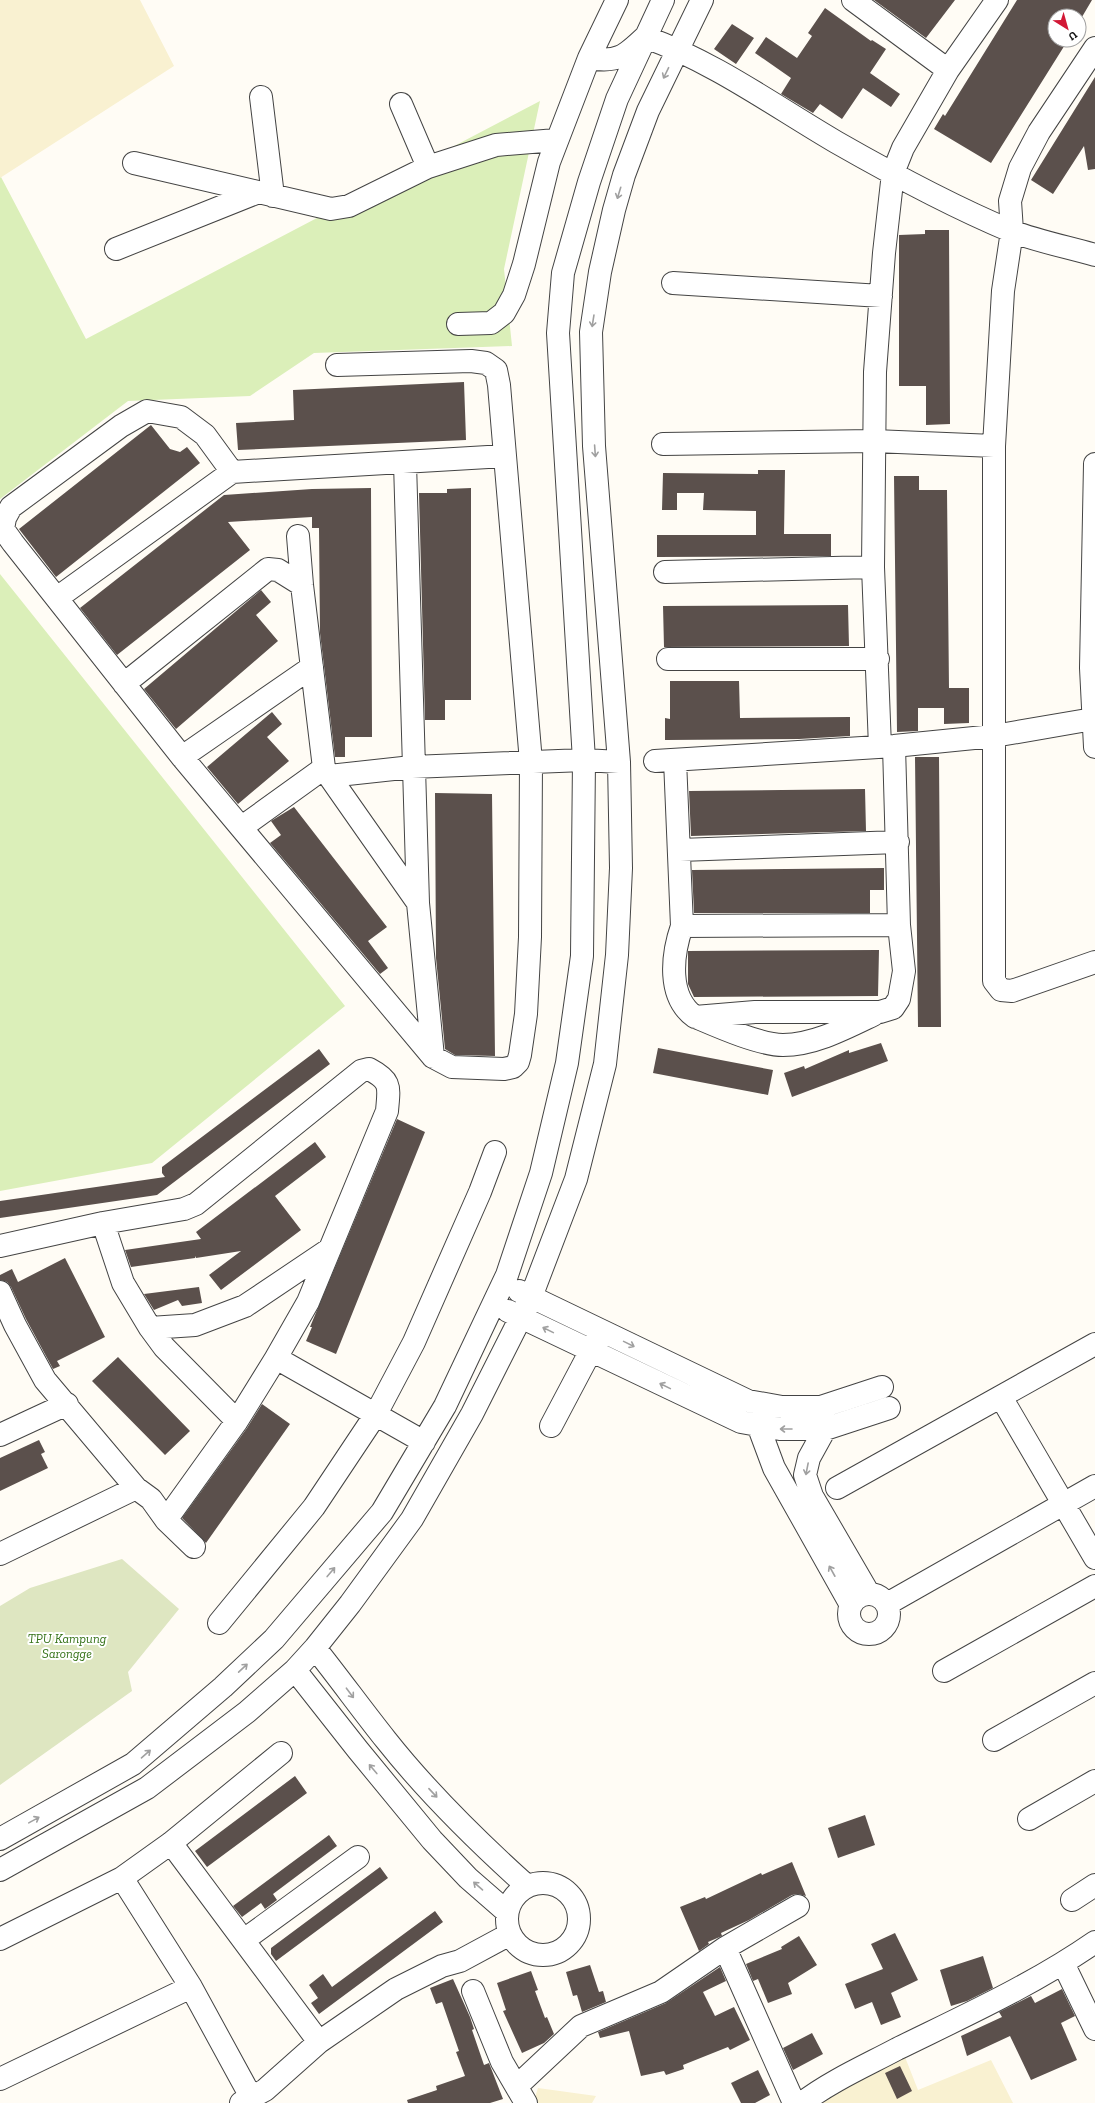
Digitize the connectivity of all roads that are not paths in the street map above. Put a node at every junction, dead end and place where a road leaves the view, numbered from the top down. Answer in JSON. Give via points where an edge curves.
{"nodes":[{"id":1,"x":617,"y":0,"type":"edge"},
{"id":2,"x":663,"y":0,"type":"edge"},
{"id":3,"x":702,"y":0,"type":"edge"},
{"id":4,"x":853,"y":0,"type":"edge"},
{"id":5,"x":997,"y":0,"type":"edge"},
{"id":6,"x":645,"y":37,"type":"junction"},
{"id":7,"x":1095,"y":48,"type":"edge"},
{"id":8,"x":678,"y":49,"type":"junction"},
{"id":9,"x":589,"y":58,"type":"junction"},
{"id":10,"x":948,"y":70,"type":"junction"},
{"id":11,"x":261,"y":97,"type":"dead end"},
{"id":12,"x":401,"y":104,"type":"dead end"},
{"id":13,"x":556,"y":140,"type":"junction"},
{"id":14,"x":134,"y":162,"type":"dead end"},
{"id":15,"x":428,"y":167,"type":"junction"},
{"id":16,"x":893,"y":173,"type":"junction"},
{"id":17,"x":264,"y":194,"type":"junction"},
{"id":18,"x":1012,"y":231,"type":"junction"},
{"id":19,"x":116,"y":249,"type":"dead end"},
{"id":20,"x":1095,"y":255,"type":"edge"},
{"id":21,"x":672,"y":283,"type":"dead end"},
{"id":22,"x":882,"y":296,"type":"junction"},
{"id":23,"x":458,"y":324,"type":"dead end"},
{"id":24,"x":337,"y":366,"type":"dead end"},
{"id":25,"x":874,"y":441,"type":"junction"},
{"id":26,"x":664,"y":444,"type":"dead end"},
{"id":27,"x":994,"y":446,"type":"junction"},
{"id":28,"x":505,"y":456,"type":"junction"},
{"id":29,"x":405,"y":463,"type":"junction"},
{"id":30,"x":1095,"y":464,"type":"edge"},
{"id":31,"x":232,"y":472,"type":"junction"},
{"id":32,"x":298,"y":536,"type":"dead end"},
{"id":33,"x":873,"y":567,"type":"junction"},
{"id":34,"x":665,"y":572,"type":"dead end"},
{"id":35,"x":302,"y":585,"type":"junction"},
{"id":36,"x":57,"y":598,"type":"junction"},
{"id":37,"x":668,"y":659,"type":"dead end"},
{"id":38,"x":878,"y":659,"type":"junction"},
{"id":39,"x":312,"y":667,"type":"junction"},
{"id":40,"x":1093,"y":668,"type":"edge"},
{"id":41,"x":124,"y":684,"type":"junction"},
{"id":42,"x":1093,"y":719,"type":"junction"},
{"id":43,"x":994,"y":736,"type":"junction"},
{"id":44,"x":887,"y":747,"type":"junction"},
{"id":45,"x":1095,"y":747,"type":"edge"},
{"id":46,"x":182,"y":757,"type":"junction"},
{"id":47,"x":584,"y":760,"type":"junction"},
{"id":48,"x":531,"y":762,"type":"junction"},
{"id":49,"x":620,"y":762,"type":"junction"},
{"id":50,"x":412,"y":767,"type":"junction"},
{"id":51,"x":326,"y":772,"type":"junction"},
{"id":52,"x":242,"y":827,"type":"junction"},
{"id":53,"x":898,"y":842,"type":"junction"},
{"id":54,"x":680,"y":850,"type":"junction"},
{"id":55,"x":418,"y":902,"type":"junction"},
{"id":56,"x":899,"y":925,"type":"junction"},
{"id":57,"x":682,"y":926,"type":"junction"},
{"id":58,"x":1095,"y":962,"type":"edge"},
{"id":59,"x":880,"y":1012,"type":"junction"},
{"id":60,"x":695,"y":1017,"type":"junction"},
{"id":61,"x":433,"y":1057,"type":"junction"},
{"id":62,"x":495,"y":1152,"type":"dead end"},
{"id":63,"x":103,"y":1223,"type":"junction"},
{"id":64,"x":0,"y":1246,"type":"edge"},
{"id":65,"x":330,"y":1249,"type":"junction"},
{"id":66,"x":503,"y":1283,"type":"junction"},
{"id":67,"x":0,"y":1292,"type":"edge"},
{"id":68,"x":531,"y":1297,"type":"junction"},
{"id":69,"x":493,"y":1304,"type":"junction"},
{"id":70,"x":521,"y":1317,"type":"junction"},
{"id":71,"x":150,"y":1328,"type":"junction"},
{"id":72,"x":601,"y":1330,"type":"junction"},
{"id":73,"x":1095,"y":1344,"type":"edge"},
{"id":74,"x":591,"y":1350,"type":"junction"},
{"id":75,"x":276,"y":1358,"type":"junction"},
{"id":76,"x":882,"y":1387,"type":"dead end"},
{"id":77,"x":1001,"y":1396,"type":"junction"},
{"id":78,"x":67,"y":1404,"type":"junction"},
{"id":79,"x":762,"y":1404,"type":"junction"},
{"id":80,"x":822,"y":1407,"type":"junction"},
{"id":81,"x":889,"y":1408,"type":"dead end"},
{"id":82,"x":376,"y":1414,"type":"junction"},
{"id":83,"x":236,"y":1421,"type":"junction"},
{"id":84,"x":551,"y":1426,"type":"dead end"},
{"id":85,"x":758,"y":1426,"type":"junction"},
{"id":86,"x":825,"y":1429,"type":"junction"},
{"id":87,"x":0,"y":1435,"type":"edge"},
{"id":88,"x":424,"y":1442,"type":"junction"},
{"id":89,"x":1095,"y":1486,"type":"edge"},
{"id":90,"x":136,"y":1488,"type":"junction"},
{"id":91,"x":837,"y":1488,"type":"dead end"},
{"id":92,"x":1064,"y":1504,"type":"junction"},
{"id":93,"x":166,"y":1520,"type":"junction"},
{"id":94,"x":194,"y":1547,"type":"dead end"},
{"id":95,"x":0,"y":1554,"type":"edge"},
{"id":96,"x":1095,"y":1558,"type":"edge"},
{"id":97,"x":1095,"y":1586,"type":"edge"},
{"id":98,"x":869,"y":1601,"type":"junction"},
{"id":99,"x":219,"y":1623,"type":"dead end"},
{"id":100,"x":315,"y":1648,"type":"junction"},
{"id":101,"x":295,"y":1670,"type":"junction"},
{"id":102,"x":944,"y":1671,"type":"dead end"},
{"id":103,"x":1095,"y":1683,"type":"edge"},
{"id":104,"x":223,"y":1687,"type":"junction"},
{"id":105,"x":247,"y":1712,"type":"junction"},
{"id":106,"x":994,"y":1740,"type":"dead end"},
{"id":107,"x":281,"y":1753,"type":"dead end"},
{"id":108,"x":410,"y":1768,"type":"junction"},
{"id":109,"x":1095,"y":1781,"type":"edge"},
{"id":110,"x":388,"y":1786,"type":"junction"},
{"id":111,"x":1029,"y":1819,"type":"dead end"},
{"id":112,"x":0,"y":1839,"type":"edge"},
{"id":113,"x":171,"y":1843,"type":"junction"},
{"id":114,"x":358,"y":1857,"type":"dead end"},
{"id":115,"x":0,"y":1870,"type":"edge"},
{"id":116,"x":122,"y":1878,"type":"junction"},
{"id":117,"x":1095,"y":1885,"type":"edge"},
{"id":118,"x":527,"y":1886,"type":"junction"},
{"id":119,"x":1072,"y":1900,"type":"dead end"},
{"id":120,"x":798,"y":1906,"type":"dead end"},
{"id":121,"x":508,"y":1912,"type":"junction"},
{"id":122,"x":510,"y":1934,"type":"junction"},
{"id":123,"x":0,"y":1939,"type":"edge"},
{"id":124,"x":244,"y":1940,"type":"junction"},
{"id":125,"x":1095,"y":1942,"type":"edge"},
{"id":126,"x":725,"y":1948,"type":"junction"},
{"id":127,"x":1063,"y":1964,"type":"junction"},
{"id":128,"x":191,"y":1987,"type":"junction"},
{"id":129,"x":473,"y":1991,"type":"dead end"},
{"id":130,"x":1095,"y":2029,"type":"edge"},
{"id":131,"x":319,"y":2042,"type":"junction"},
{"id":132,"x":0,"y":2079,"type":"edge"},
{"id":133,"x":521,"y":2094,"type":"edge"},
{"id":134,"x":246,"y":2100,"type":"edge"},
{"id":135,"x":794,"y":2103,"type":"edge"},
{"id":136,"x":802,"y":2103,"type":"edge"}],
"edges":[{"from":1,"to":9,"type":"street"},
{"from":2,"to":6,"type":"street"},
{"from":3,"to":8,"type":"street"},
{"from":4,"to":10,"type":"street"},
{"from":5,"to":10,"type":"street"},
{"from":6,"to":8,"type":"street"},
{"from":6,"to":9,"type":"street","via":[[624,56],[615,60]]},
{"from":6,"to":47,"type":"street","via":[[617,99],[589,182],[563,273],[558,333]]},
{"from":7,"to":18,"type":"street","via":[[1039,132],[1020,168],[1010,201]]},
{"from":8,"to":16,"type":"street","via":[[705,62]]},
{"from":8,"to":49,"type":"street","one_way":true,"via":[[648,111],[624,175],[600,272],[591,332],[594,446]]},
{"from":9,"to":13,"type":"street"},
{"from":10,"to":16,"type":"street","via":[[903,148]]},
{"from":11,"to":17,"type":"street"},
{"from":12,"to":15,"type":"street"},
{"from":13,"to":15,"type":"street","via":[[496,145]]},
{"from":13,"to":23,"type":"street","via":[[548,162],[524,264],[514,295],[504,314],[491,323]]},
{"from":14,"to":17,"type":"street"},
{"from":15,"to":17,"type":"street","via":[[349,206],[331,209]]},
{"from":16,"to":18,"type":"street"},
{"from":16,"to":22,"type":"street"},
{"from":17,"to":19,"type":"street"},
{"from":18,"to":20,"type":"street"},
{"from":18,"to":27,"type":"street","via":[[1003,291]]},
{"from":21,"to":22,"type":"street"},
{"from":22,"to":25,"type":"street","via":[[875,372]]},
{"from":24,"to":28,"type":"street","via":[[471,361],[486,363],[496,370]]},
{"from":25,"to":26,"type":"street"},
{"from":25,"to":27,"type":"street"},
{"from":25,"to":33,"type":"street"},
{"from":27,"to":43,"type":"street"},
{"from":28,"to":29,"type":"street"},
{"from":28,"to":48,"type":"street"},
{"from":29,"to":31,"type":"street"},
{"from":29,"to":50,"type":"street"},
{"from":30,"to":40,"type":"street"},
{"from":31,"to":36,"type":"street"},
{"from":31,"to":36,"type":"street","via":[[205,436],[181,417],[147,411],[121,426],[11,507],[5,518],[3,529],[12,543]]},
{"from":32,"to":35,"type":"street"},
{"from":33,"to":34,"type":"street"},
{"from":33,"to":38,"type":"street"},
{"from":35,"to":39,"type":"street"},
{"from":35,"to":41,"type":"street","via":[[278,570],[268,569]]},
{"from":36,"to":41,"type":"street"},
{"from":37,"to":38,"type":"street"},
{"from":38,"to":44,"type":"street"},
{"from":39,"to":46,"type":"street"},
{"from":39,"to":51,"type":"street"},
{"from":40,"to":42,"type":"street"},
{"from":41,"to":46,"type":"street"},
{"from":42,"to":43,"type":"street"},
{"from":42,"to":45,"type":"street"},
{"from":43,"to":44,"type":"street"},
{"from":43,"to":58,"type":"street","via":[[994,981],[1001,990],[1012,991]]},
{"from":44,"to":53,"type":"street"},
{"from":44,"to":54,"type":"street","via":[[665,760]]},
{"from":46,"to":52,"type":"street"},
{"from":47,"to":48,"type":"street"},
{"from":47,"to":49,"type":"street"},
{"from":47,"to":66,"type":"street","via":[[582,956],[567,1064],[541,1173]]},
{"from":48,"to":50,"type":"street"},
{"from":48,"to":61,"type":"street","via":[[528,974],[518,1062],[513,1067],[504,1069],[452,1067]]},
{"from":49,"to":68,"type":"street","via":[[621,868],[617,956],[604,1064],[576,1179]]},
{"from":50,"to":51,"type":"street"},
{"from":50,"to":55,"type":"street"},
{"from":51,"to":52,"type":"street"},
{"from":51,"to":55,"type":"street"},
{"from":52,"to":61,"type":"street"},
{"from":53,"to":54,"type":"street"},
{"from":53,"to":56,"type":"street"},
{"from":54,"to":57,"type":"street"},
{"from":55,"to":61,"type":"street"},
{"from":56,"to":57,"type":"street"},
{"from":56,"to":59,"type":"street","via":[[904,971],[899,999],[893,1008]]},
{"from":57,"to":60,"type":"street","via":[[676,942],[674,961],[678,997],[686,1010]]},
{"from":59,"to":60,"type":"street","via":[[755,1012]]},
{"from":59,"to":60,"type":"street","via":[[838,1031],[796,1044],[781,1045],[739,1035]]},
{"from":62,"to":82,"type":"street","via":[[418,1334]]},
{"from":63,"to":64,"type":"street"},
{"from":63,"to":65,"type":"street","via":[[184,1209],[196,1204],[354,1075],[369,1069],[384,1078],[389,1086],[388,1111]]},
{"from":63,"to":71,"type":"street","via":[[123,1283]]},
{"from":65,"to":71,"type":"street","via":[[245,1306],[195,1325]]},
{"from":65,"to":75,"type":"street","via":[[308,1302]]},
{"from":66,"to":68,"type":"street"},
{"from":66,"to":69,"type":"street"},
{"from":67,"to":78,"type":"street","via":[[45,1380]]},
{"from":68,"to":70,"type":"street"},
{"from":68,"to":72,"type":"street"},
{"from":69,"to":70,"type":"street"},
{"from":69,"to":88,"type":"street","via":[[445,1406]]},
{"from":74,"to":70,"type":"street","one_way":true},
{"from":70,"to":100,"type":"street","via":[[472,1414],[412,1519]]},
{"from":71,"to":83,"type":"street"},
{"from":72,"to":74,"type":"street"},
{"from":72,"to":79,"type":"street","one_way":true,"via":[[748,1401]]},
{"from":73,"to":77,"type":"street"},
{"from":74,"to":84,"type":"street"},
{"from":85,"to":74,"type":"street","one_way":true,"via":[[741,1422]]},
{"from":75,"to":82,"type":"street"},
{"from":75,"to":83,"type":"street"},
{"from":76,"to":80,"type":"street"},
{"from":77,"to":91,"type":"street"},
{"from":77,"to":92,"type":"street"},
{"from":78,"to":87,"type":"street"},
{"from":78,"to":90,"type":"street"},
{"from":79,"to":80,"type":"street"},
{"from":79,"to":85,"type":"street"},
{"from":80,"to":86,"type":"street"},
{"from":81,"to":86,"type":"street"},
{"from":82,"to":88,"type":"street"},
{"from":82,"to":99,"type":"street","via":[[314,1507]]},
{"from":83,"to":93,"type":"street"},
{"from":86,"to":85,"type":"street","one_way":true,"via":[[780,1429]]},
{"from":98,"to":85,"type":"street","one_way":true,"via":[[774,1468]]},
{"from":86,"to":98,"type":"street","one_way":true,"via":[[809,1458],[805,1475],[812,1496]]},
{"from":104,"to":88,"type":"street","one_way":true,"via":[[274,1639],[382,1512]]},
{"from":89,"to":92,"type":"street"},
{"from":90,"to":93,"type":"street","via":[[151,1499]]},
{"from":90,"to":95,"type":"street"},
{"from":92,"to":96,"type":"street"},
{"from":92,"to":98,"type":"street"},
{"from":93,"to":94,"type":"street"},
{"from":97,"to":102,"type":"street"},
{"from":100,"to":101,"type":"street"},
{"from":100,"to":108,"type":"street","one_way":true,"via":[[386,1741]]},
{"from":101,"to":105,"type":"street"},
{"from":110,"to":101,"type":"street","one_way":true},
{"from":103,"to":106,"type":"street"},
{"from":104,"to":105,"type":"street"},
{"from":112,"to":104,"type":"street","one_way":true,"via":[[133,1764]]},
{"from":105,"to":115,"type":"street","via":[[147,1788]]},
{"from":107,"to":113,"type":"street"},
{"from":108,"to":110,"type":"street"},
{"from":108,"to":118,"type":"street","one_way":true,"via":[[483,1846]]},
{"from":109,"to":111,"type":"street"},
{"from":121,"to":110,"type":"street","one_way":true,"via":[[468,1878],[432,1840]]},
{"from":113,"to":116,"type":"street"},
{"from":113,"to":124,"type":"street"},
{"from":114,"to":124,"type":"street"},
{"from":116,"to":123,"type":"street"},
{"from":116,"to":128,"type":"street"},
{"from":117,"to":119,"type":"street"},
{"from":118,"to":121,"type":"street","via":[[514,1897]]},
{"from":118,"to":122,"type":"street","via":[[550,1883],[565,1890],[576,1903],[579,1926],[568,1945],[558,1952],[547,1955],[525,1950]]},
{"from":120,"to":126,"type":"street"},
{"from":121,"to":122,"type":"street"},
{"from":122,"to":131,"type":"street","via":[[460,1961],[442,1966],[396,1989]]},
{"from":124,"to":131,"type":"street"},
{"from":125,"to":127,"type":"street"},
{"from":126,"to":133,"type":"street","via":[[661,1992],[580,2026]]},
{"from":126,"to":135,"type":"street"},
{"from":127,"to":130,"type":"street"},
{"from":127,"to":136,"type":"street","via":[[870,2063]]},
{"from":128,"to":132,"type":"street"},
{"from":128,"to":134,"type":"street"},
{"from":129,"to":133,"type":"street","via":[[502,2062]]},
{"from":131,"to":134,"type":"street","via":[[265,2090]]}]}
